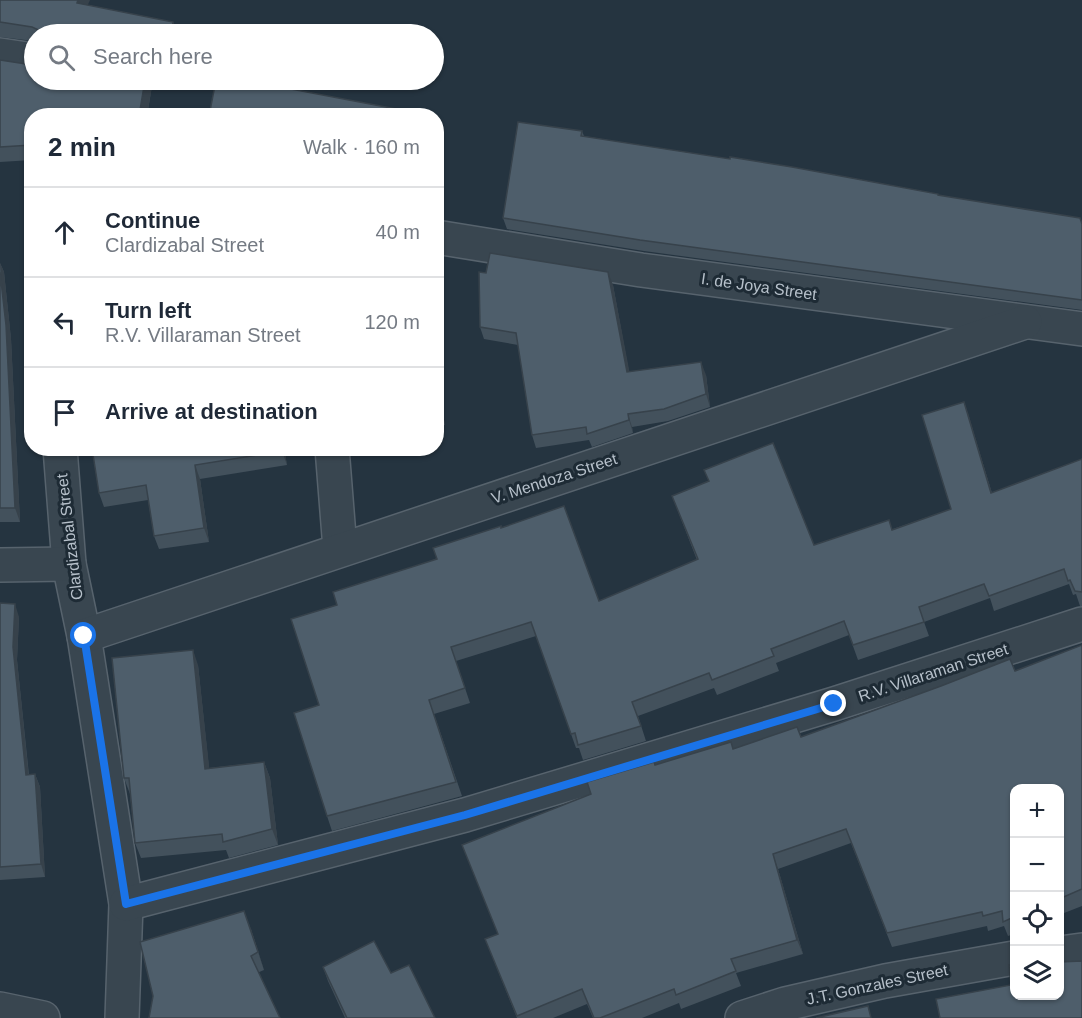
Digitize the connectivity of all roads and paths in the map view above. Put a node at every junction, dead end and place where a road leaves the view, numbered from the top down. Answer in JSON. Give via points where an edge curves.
{"nodes":[{"id":1,"x":0,"y":55,"type":"edge"},
{"id":2,"x":24,"y":59,"type":"edge"},
{"id":3,"x":444,"y":238,"type":"edge"},
{"id":4,"x":1025,"y":322,"type":"junction"},
{"id":5,"x":1082,"y":329,"type":"edge"},
{"id":6,"x":61,"y":456,"type":"edge"},
{"id":7,"x":333,"y":456,"type":"edge"},
{"id":8,"x":340,"y":549,"type":"junction"},
{"id":9,"x":69,"y":564,"type":"junction"},
{"id":10,"x":0,"y":565,"type":"edge"},
{"id":11,"x":1082,"y":624,"type":"edge"},
{"id":12,"x":84,"y":636,"type":"junction"},
{"id":13,"x":126,"y":904,"type":"junction"},
{"id":14,"x":1082,"y":950,"type":"edge"},
{"id":15,"x":1064,"y":952,"type":"edge"},
{"id":16,"x":1010,"y":959,"type":"edge"},
{"id":17,"x":0,"y":1009,"type":"edge"},
{"id":18,"x":43,"y":1018,"type":"edge"},
{"id":19,"x":123,"y":1018,"type":"edge"},
{"id":20,"x":742,"y":1018,"type":"edge"}],
"edges":[{"from":1,"to":2,"type":"street"},
{"from":3,"to":4,"type":"street","name":"I. de Joya Street","via":[[641,270]]},
{"from":4,"to":5,"type":"street","name":"I. de Joya Street"},
{"from":4,"to":8,"type":"street","name":"V. Mendoza Street"},
{"from":6,"to":9,"type":"street","name":"Clardizabal Street"},
{"from":7,"to":8,"type":"street"},
{"from":8,"to":12,"type":"street","name":"V. Mendoza Street"},
{"from":9,"to":10,"type":"street"},
{"from":9,"to":12,"type":"street","name":"Clardizabal Street"},
{"from":11,"to":13,"type":"street","name":"R.V. Villaraman Street","via":[[834,704],[465,815]]},
{"from":12,"to":13,"type":"street","name":"Clardizabal Street"},
{"from":13,"to":19,"type":"street","name":"Clardizabal Street"},
{"from":14,"to":15,"type":"street"},
{"from":16,"to":20,"type":"street","name":"J.T. Gonzales Street","via":[[885,981]]},
{"from":17,"to":18,"type":"street"}]}
